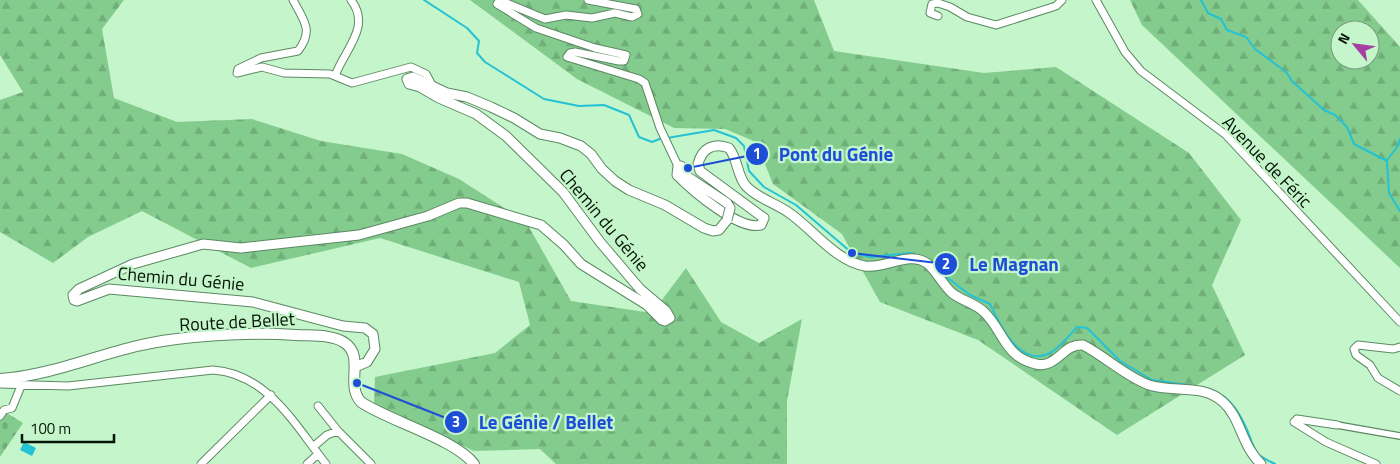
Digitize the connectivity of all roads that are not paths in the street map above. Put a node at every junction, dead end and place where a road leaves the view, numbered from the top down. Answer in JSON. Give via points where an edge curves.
{"nodes":[{"id":1,"x":293,"y":0,"type":"edge"},
{"id":2,"x":351,"y":0,"type":"edge"},
{"id":3,"x":588,"y":0,"type":"edge"},
{"id":4,"x":1062,"y":0,"type":"edge"},
{"id":5,"x":1096,"y":0,"type":"edge"},
{"id":6,"x":938,"y":16,"type":"dead end"},
{"id":7,"x":335,"y":76,"type":"junction"},
{"id":8,"x":432,"y":85,"type":"junction"},
{"id":9,"x":678,"y":166,"type":"junction"},
{"id":10,"x":1400,"y":322,"type":"edge"},
{"id":11,"x":1400,"y":348,"type":"edge"},
{"id":12,"x":355,"y":368,"type":"junction"},
{"id":13,"x":0,"y":380,"type":"edge"},
{"id":14,"x":0,"y":384,"type":"edge"},
{"id":15,"x":21,"y":386,"type":"junction"},
{"id":16,"x":1400,"y":391,"type":"edge"},
{"id":17,"x":271,"y":395,"type":"junction"},
{"id":18,"x":318,"y":406,"type":"dead end"},
{"id":19,"x":0,"y":416,"type":"edge"},
{"id":20,"x":1337,"y":425,"type":"joint"},
{"id":21,"x":338,"y":431,"type":"junction"},
{"id":22,"x":1400,"y":436,"type":"edge"},
{"id":23,"x":313,"y":447,"type":"junction"},
{"id":24,"x":318,"y":454,"type":"junction"},
{"id":25,"x":201,"y":464,"type":"edge"},
{"id":26,"x":307,"y":464,"type":"edge"},
{"id":27,"x":326,"y":464,"type":"edge"},
{"id":28,"x":371,"y":464,"type":"edge"},
{"id":29,"x":474,"y":464,"type":"edge"},
{"id":30,"x":1261,"y":464,"type":"edge"},
{"id":31,"x":1376,"y":464,"type":"edge"}],
"edges":[{"from":1,"to":7,"type":"street","via":[[308,34],[307,40],[298,51],[261,58],[236,72],[262,67],[284,73]]},
{"from":2,"to":7,"type":"street","via":[[359,13],[360,26]]},
{"from":3,"to":9,"type":"street","name":"Chemin du Génie","via":[[636,9],[638,14],[632,17],[615,13],[592,18],[566,15],[545,19],[504,2],[497,4],[536,28],[596,48],[624,53],[627,58],[619,61],[575,52],[568,57],[645,83],[660,128]]},
{"from":4,"to":6,"type":"street","via":[[1056,6],[996,25],[967,17],[938,3],[932,4],[930,13]]},
{"from":5,"to":10,"type":"street","name":"Avenue de Féric","via":[[1125,52],[1141,71],[1226,136]]},
{"from":7,"to":8,"type":"street","via":[[352,83],[411,67],[426,74]]},
{"from":8,"to":9,"type":"street","name":"Chemin du Génie","bridge":true,"via":[[507,114],[540,134],[581,146],[615,181],[629,190],[665,205],[704,228],[719,230],[727,220],[730,208],[727,203],[688,177]]},
{"from":8,"to":12,"type":"street","name":"Chemin du Génie","via":[[417,78],[407,80],[409,84],[476,114],[506,136],[568,197],[600,242],[640,289],[669,315],[668,320],[662,320],[647,305],[581,264],[541,225],[467,203],[359,235],[241,248],[203,244],[133,264],[79,289],[73,295],[78,301],[108,289],[253,302],[343,326],[364,328],[375,338],[375,349],[366,362]]},
{"from":9,"to":30,"type":"street","via":[[677,175],[708,202],[740,221],[761,226],[764,218],[700,171],[698,164],[706,150],[716,145],[729,148],[747,186],[790,213],[843,256],[855,263],[874,266],[921,260],[954,295],[984,312],[1009,349],[1026,360],[1044,365],[1071,346],[1083,345],[1149,385],[1215,396],[1224,402],[1250,454]]},
{"from":11,"to":16,"type":"street","via":[[1358,345],[1354,349],[1378,378]]},
{"from":12,"to":13,"type":"main road","name":"Route de Bellet","via":[[351,350],[340,340],[308,335],[251,334],[139,346],[32,376]]},
{"from":12,"to":29,"type":"main road","name":"Route de Bellet","via":[[354,390],[361,402],[450,446]]},
{"from":14,"to":15,"type":"street"},
{"from":15,"to":17,"type":"street","via":[[77,386],[214,370],[245,378]]},
{"from":15,"to":19,"type":"street","via":[[12,407]]},
{"from":17,"to":23,"type":"street"},
{"from":17,"to":25,"type":"street"},
{"from":18,"to":21,"type":"street"},
{"from":20,"to":22,"type":"street"},
{"from":20,"to":31,"type":"street","via":[[1297,419],[1294,422],[1326,442]]},
{"from":21,"to":23,"type":"street","via":[[327,435]]},
{"from":21,"to":28,"type":"street"},
{"from":23,"to":24,"type":"street"},
{"from":24,"to":26,"type":"street"},
{"from":24,"to":27,"type":"street"}]}
